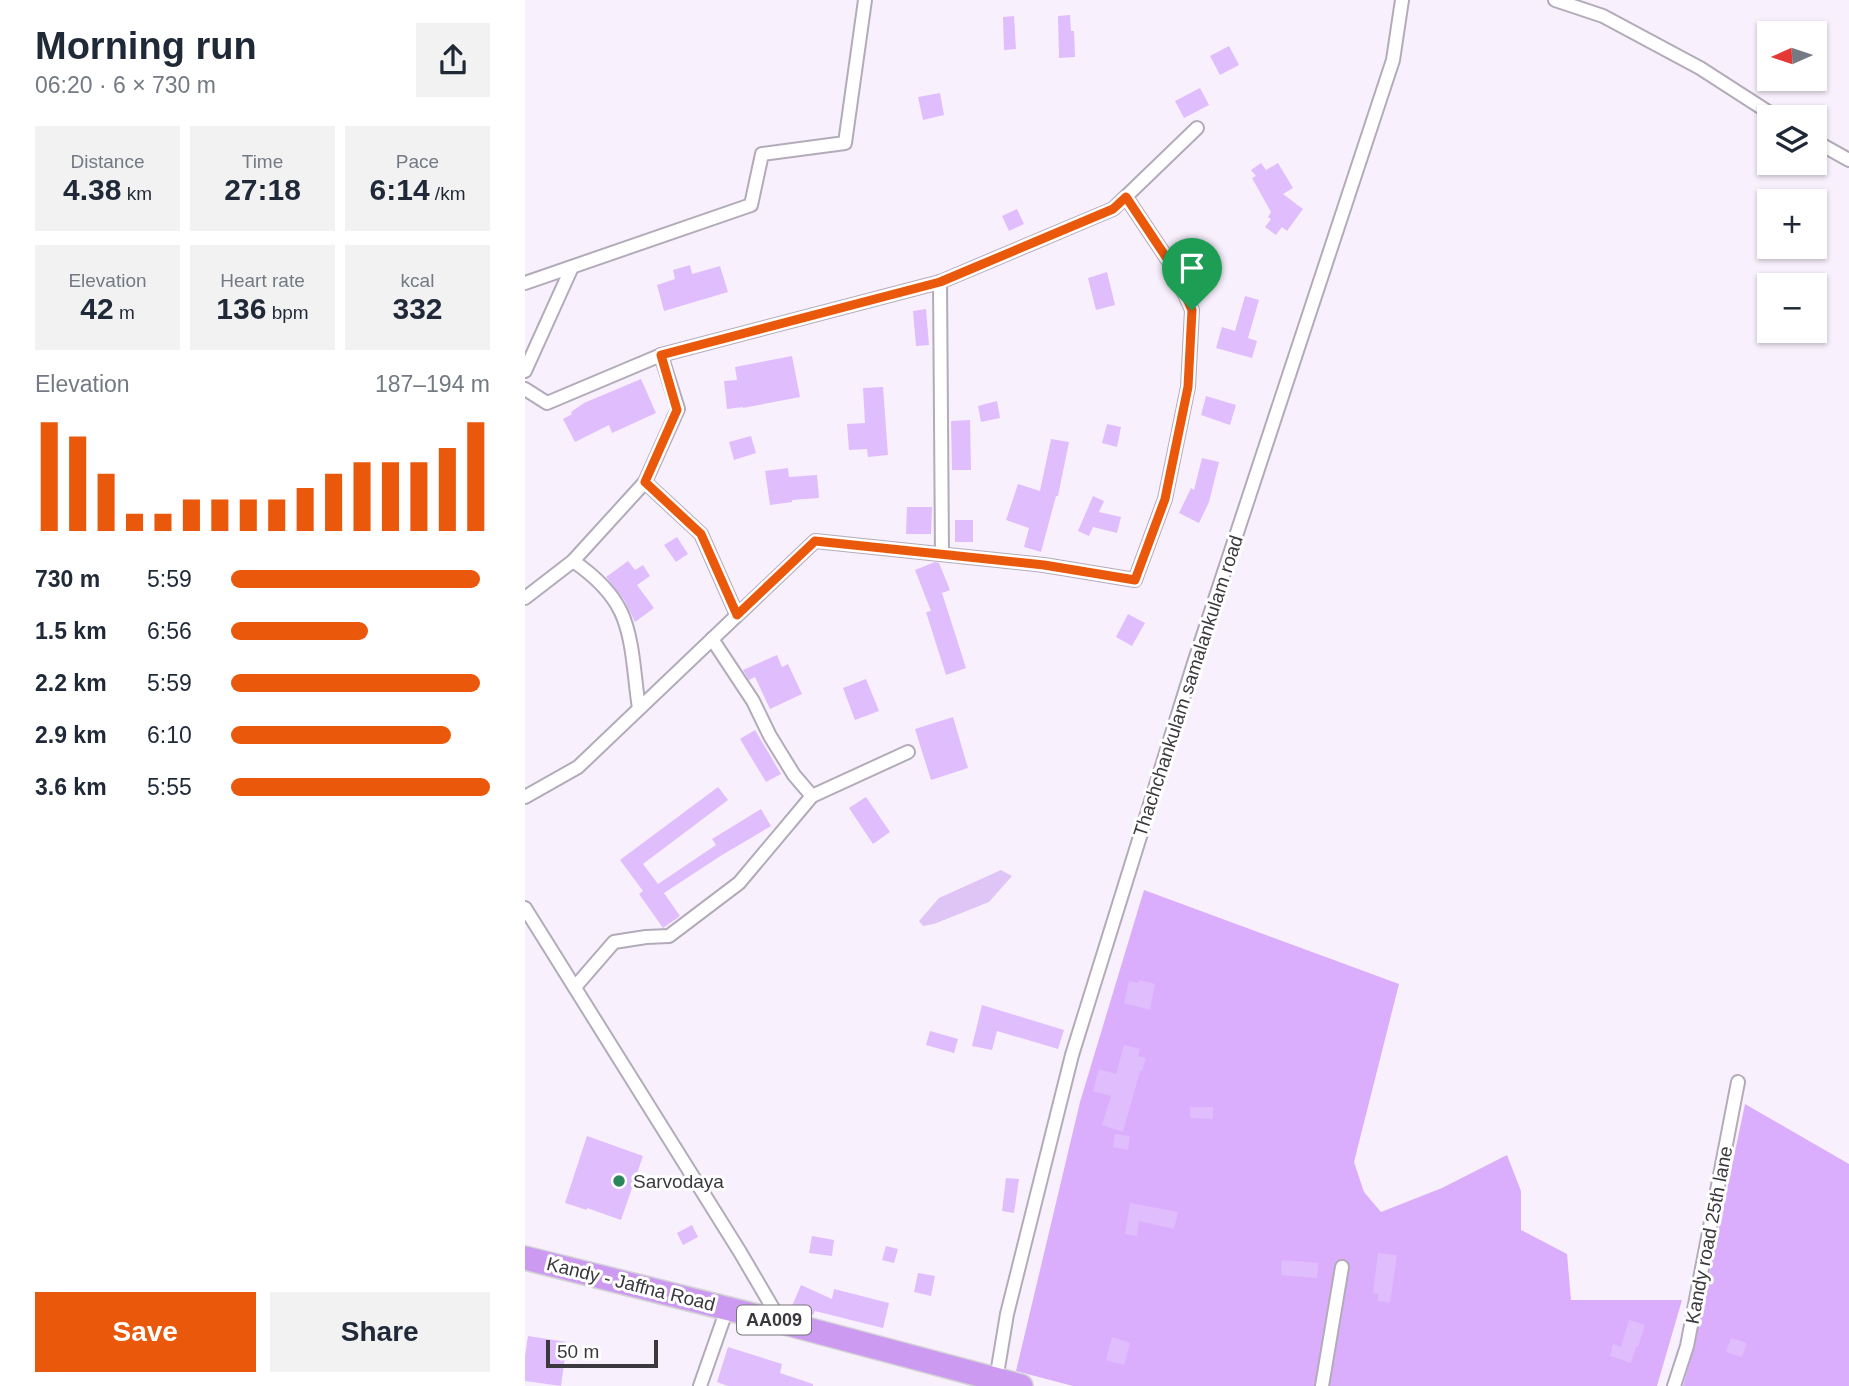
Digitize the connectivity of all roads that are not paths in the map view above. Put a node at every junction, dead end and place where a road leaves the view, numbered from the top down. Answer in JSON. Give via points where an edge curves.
{"nodes":[{"id":1,"x":866,"y":0,"type":"edge"},
{"id":2,"x":1402,"y":0,"type":"edge"},
{"id":3,"x":1555,"y":0,"type":"edge"},
{"id":4,"x":1757,"y":105,"type":"edge"},
{"id":5,"x":1197,"y":128,"type":"dead end"},
{"id":6,"x":1827,"y":148,"type":"edge"},
{"id":7,"x":1849,"y":160,"type":"edge"},
{"id":8,"x":1126,"y":197,"type":"junction"},
{"id":9,"x":572,"y":267,"type":"junction"},
{"id":10,"x":940,"y":282,"type":"junction"},
{"id":11,"x":525,"y":283,"type":"edge"},
{"id":12,"x":661,"y":355,"type":"junction"},
{"id":13,"x":525,"y":371,"type":"edge"},
{"id":14,"x":525,"y":388,"type":"edge"},
{"id":15,"x":645,"y":482,"type":"junction"},
{"id":16,"x":942,"y":554,"type":"junction"},
{"id":17,"x":573,"y":561,"type":"junction"},
{"id":18,"x":525,"y":598,"type":"edge"},
{"id":19,"x":737,"y":615,"type":"junction"},
{"id":20,"x":712,"y":639,"type":"junction"},
{"id":21,"x":639,"y":708,"type":"junction"},
{"id":22,"x":908,"y":752,"type":"dead end"},
{"id":23,"x":812,"y":796,"type":"junction"},
{"id":24,"x":525,"y":797,"type":"edge"},
{"id":25,"x":525,"y":908,"type":"edge"},
{"id":26,"x":575,"y":987,"type":"junction"},
{"id":27,"x":1738,"y":1082,"type":"dead end"},
{"id":28,"x":525,"y":1258,"type":"edge"},
{"id":29,"x":1342,"y":1267,"type":"dead end"},
{"id":30,"x":727,"y":1309,"type":"junction"},
{"id":31,"x":781,"y":1322,"type":"junction"},
{"id":32,"x":996,"y":1380,"type":"junction"},
{"id":33,"x":700,"y":1386,"type":"edge"},
{"id":34,"x":1021,"y":1386,"type":"edge"},
{"id":35,"x":1322,"y":1386,"type":"edge"},
{"id":36,"x":1674,"y":1386,"type":"edge"}],
"edges":[{"from":1,"to":9,"type":"street","via":[[845,143],[762,154],[751,205]]},
{"from":2,"to":32,"type":"street","name":"Thachchankulam samalankulam road","via":[[1393,60],[1194,663],[1072,1055],[1007,1314]]},
{"from":3,"to":4,"type":"street","via":[[1603,16]]},
{"from":5,"to":8,"type":"street"},
{"from":6,"to":7,"type":"street"},
{"from":8,"to":10,"type":"street","via":[[1113,209]]},
{"from":8,"to":16,"type":"street","via":[[1172,266],[1192,310],[1188,387],[1165,499],[1135,580]]},
{"from":9,"to":11,"type":"street"},
{"from":9,"to":13,"type":"street"},
{"from":10,"to":12,"type":"street"},
{"from":10,"to":16,"type":"street"},
{"from":12,"to":14,"type":"street","via":[[547,402]]},
{"from":12,"to":15,"type":"street","via":[[677,410]]},
{"from":15,"to":17,"type":"street"},
{"from":15,"to":19,"type":"street","via":[[701,534]]},
{"from":16,"to":19,"type":"street","via":[[815,541]]},
{"from":17,"to":18,"type":"street"},
{"from":17,"to":21,"type":"street","via":[[590,573],[620,610]]},
{"from":19,"to":20,"type":"street"},
{"from":20,"to":21,"type":"street"},
{"from":20,"to":23,"type":"street","via":[[794,775]]},
{"from":21,"to":24,"type":"street","via":[[578,767]]},
{"from":22,"to":23,"type":"street"},
{"from":23,"to":26,"type":"street","via":[[739,883],[669,936],[614,942]]},
{"from":25,"to":26,"type":"street"},
{"from":26,"to":31,"type":"street"},
{"from":27,"to":36,"type":"street","name":"Kandy road 25th lane","via":[[1687,1346]]},
{"from":28,"to":30,"type":"highway","name":"Kandy - Jaffna Road","number":"AA009"},
{"from":29,"to":35,"type":"street"},
{"from":30,"to":31,"type":"highway","name":"Kandy - Jaffna Road","number":"AA009"},
{"from":30,"to":33,"type":"street"},
{"from":31,"to":32,"type":"highway","name":"Kandy - Jaffna Road","number":"AA009","via":[[958,1374]]},
{"from":32,"to":34,"type":"highway","name":"Kandy - Jaffna Road","number":"AA009"}]}
